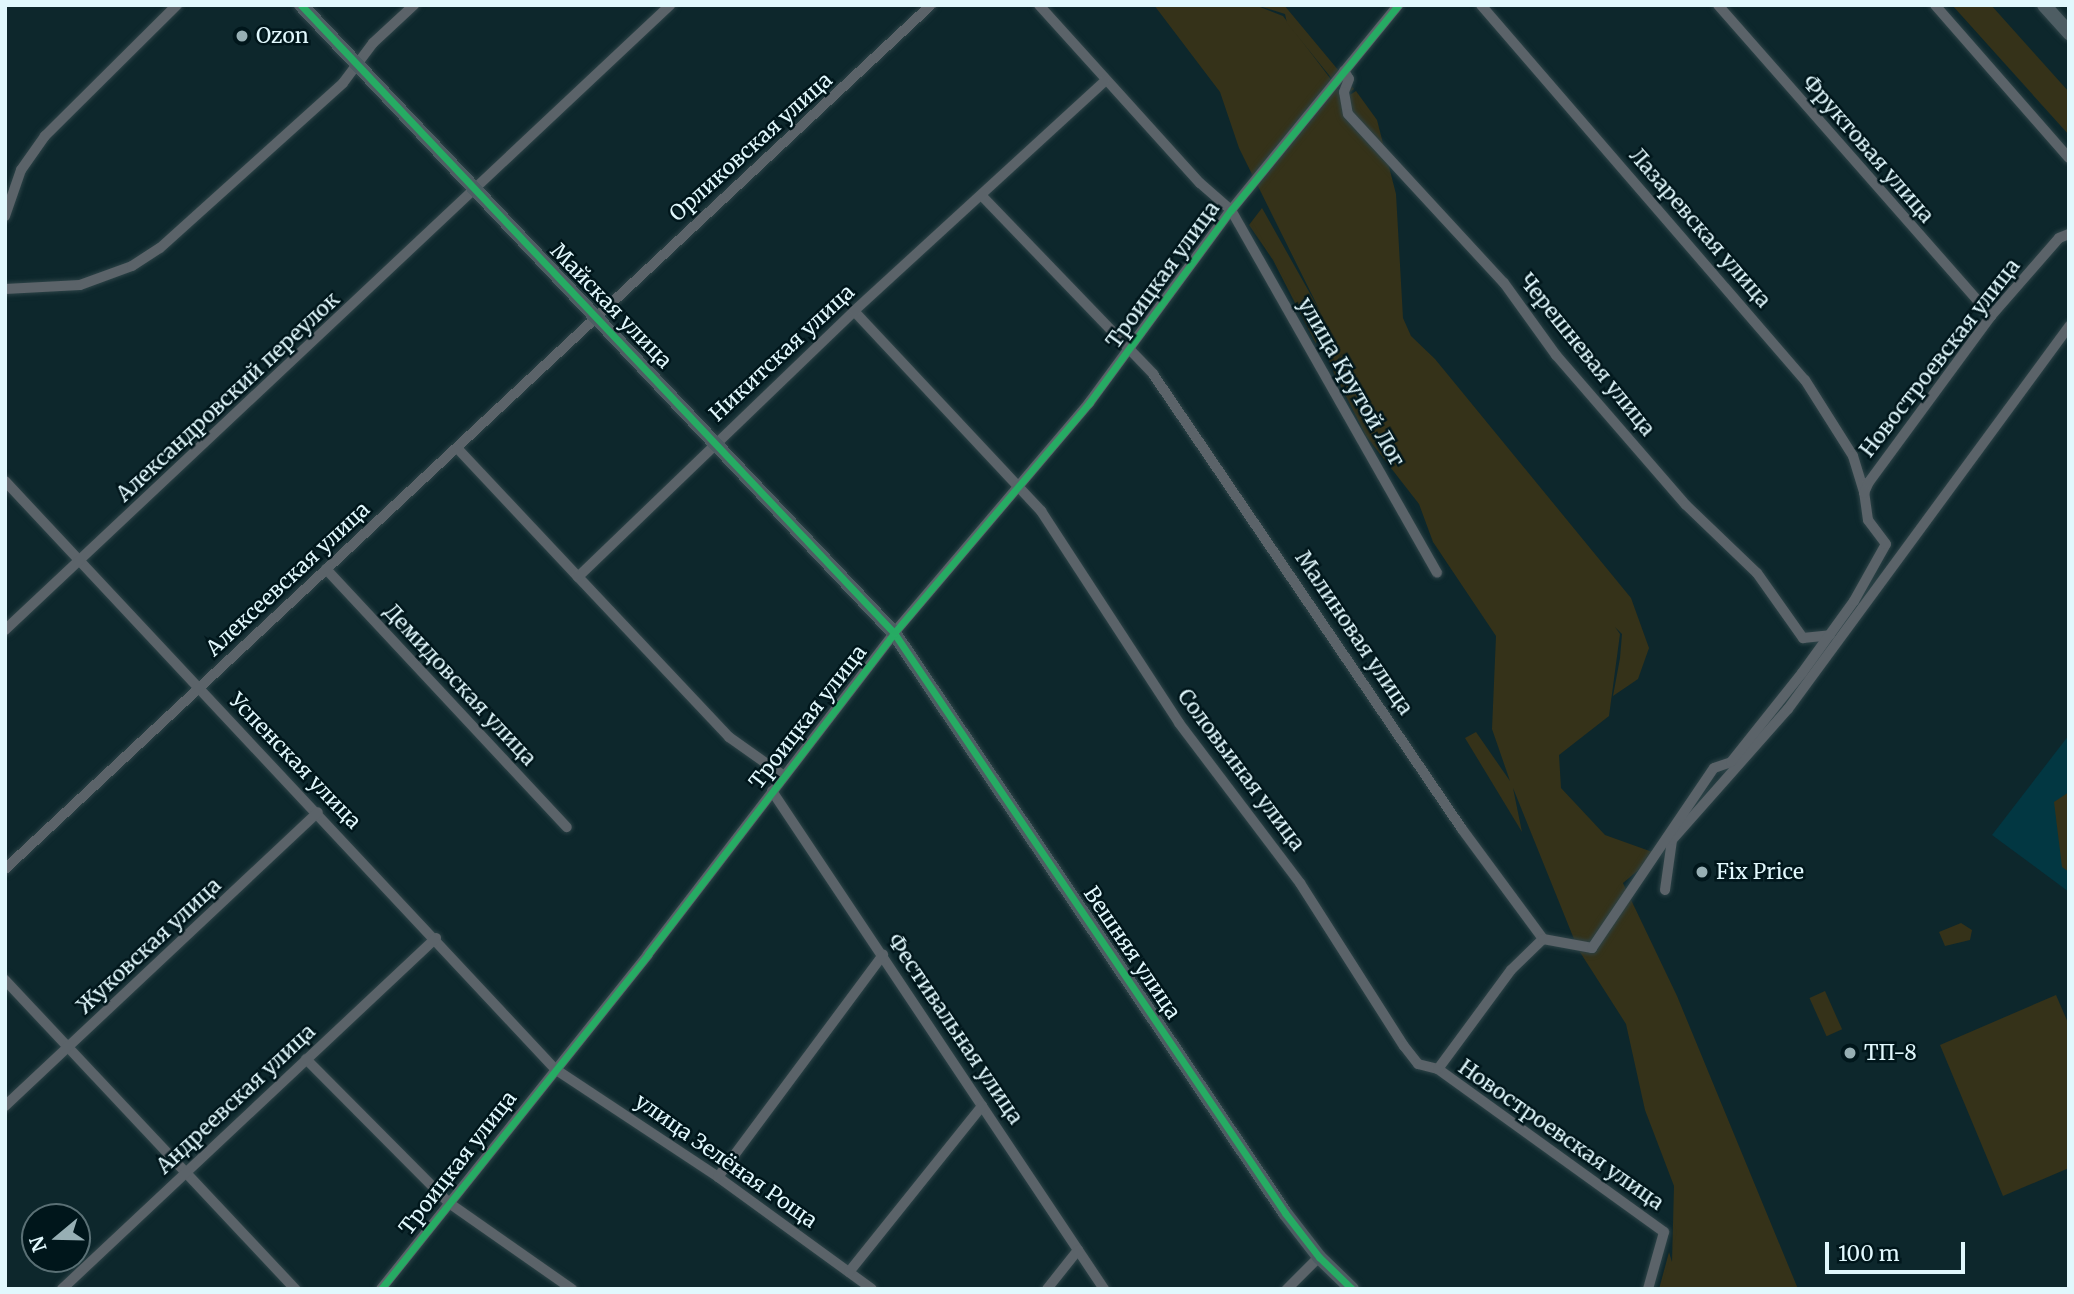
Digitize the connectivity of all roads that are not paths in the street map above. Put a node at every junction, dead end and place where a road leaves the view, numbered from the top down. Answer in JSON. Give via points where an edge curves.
{"nodes":[{"id":1,"x":177,"y":5,"type":"edge"},
{"id":2,"x":302,"y":5,"type":"edge"},
{"id":3,"x":414,"y":5,"type":"edge"},
{"id":4,"x":670,"y":5,"type":"edge"},
{"id":5,"x":932,"y":5,"type":"edge"},
{"id":6,"x":1039,"y":5,"type":"edge"},
{"id":7,"x":1398,"y":5,"type":"edge"},
{"id":8,"x":1481,"y":5,"type":"edge"},
{"id":9,"x":1718,"y":5,"type":"edge"},
{"id":10,"x":1935,"y":5,"type":"edge"},
{"id":11,"x":2044,"y":5,"type":"edge"},
{"id":12,"x":2069,"y":33,"type":"edge"},
{"id":13,"x":357,"y":64,"type":"junction"},
{"id":14,"x":1344,"y":71,"type":"junction"},
{"id":15,"x":1105,"y":81,"type":"junction"},
{"id":16,"x":2069,"y":158,"type":"edge"},
{"id":17,"x":476,"y":190,"type":"junction"},
{"id":18,"x":982,"y":196,"type":"junction"},
{"id":19,"x":1231,"y":210,"type":"junction"},
{"id":20,"x":5,"y":216,"type":"edge"},
{"id":21,"x":2069,"y":234,"type":"edge"},
{"id":22,"x":5,"y":289,"type":"edge"},
{"id":23,"x":855,"y":311,"type":"junction"},
{"id":24,"x":596,"y":316,"type":"junction"},
{"id":25,"x":1992,"y":316,"type":"junction"},
{"id":26,"x":2069,"y":326,"type":"edge"},
{"id":27,"x":1129,"y":351,"type":"junction"},
{"id":28,"x":716,"y":442,"type":"junction"},
{"id":29,"x":458,"y":449,"type":"junction"},
{"id":30,"x":5,"y":481,"type":"edge"},
{"id":31,"x":1018,"y":484,"type":"junction"},
{"id":32,"x":1864,"y":493,"type":"junction"},
{"id":33,"x":81,"y":560,"type":"junction"},
{"id":34,"x":326,"y":569,"type":"junction"},
{"id":35,"x":1437,"y":573,"type":"dead end"},
{"id":36,"x":578,"y":577,"type":"junction"},
{"id":37,"x":5,"y":630,"type":"edge"},
{"id":38,"x":894,"y":633,"type":"junction"},
{"id":39,"x":1830,"y":635,"type":"junction"},
{"id":40,"x":199,"y":688,"type":"junction"},
{"id":41,"x":784,"y":776,"type":"junction"},
{"id":42,"x":772,"y":791,"type":"junction"},
{"id":43,"x":318,"y":812,"type":"junction"},
{"id":44,"x":566,"y":827,"type":"dead end"},
{"id":45,"x":5,"y":869,"type":"edge"},
{"id":46,"x":1665,"y":890,"type":"dead end"},
{"id":47,"x":436,"y":937,"type":"junction"},
{"id":48,"x":1543,"y":939,"type":"junction"},
{"id":49,"x":883,"y":956,"type":"junction"},
{"id":50,"x":5,"y":980,"type":"edge"},
{"id":51,"x":69,"y":1047,"type":"junction"},
{"id":52,"x":306,"y":1059,"type":"junction"},
{"id":53,"x":555,"y":1069,"type":"junction"},
{"id":54,"x":1438,"y":1069,"type":"junction"},
{"id":55,"x":5,"y":1106,"type":"edge"},
{"id":56,"x":982,"y":1106,"type":"junction"},
{"id":57,"x":186,"y":1172,"type":"junction"},
{"id":58,"x":718,"y":1177,"type":"junction"},
{"id":59,"x":449,"y":1203,"type":"junction"},
{"id":60,"x":1077,"y":1250,"type":"junction"},
{"id":61,"x":1319,"y":1257,"type":"junction"},
{"id":62,"x":849,"y":1272,"type":"junction"},
{"id":63,"x":1350,"y":1287,"type":"edge"},
{"id":64,"x":62,"y":1289,"type":"edge"},
{"id":65,"x":295,"y":1289,"type":"edge"},
{"id":66,"x":381,"y":1289,"type":"edge"},
{"id":67,"x":572,"y":1289,"type":"edge"},
{"id":68,"x":873,"y":1289,"type":"edge"},
{"id":69,"x":1047,"y":1289,"type":"edge"},
{"id":70,"x":1104,"y":1289,"type":"edge"},
{"id":71,"x":1287,"y":1289,"type":"edge"},
{"id":72,"x":1648,"y":1289,"type":"edge"}],
"edges":[{"from":1,"to":20,"type":"street","via":[[45,136],[21,170]]},
{"from":2,"to":13,"type":"street","name":"Майская улица"},
{"from":3,"to":13,"type":"street"},
{"from":4,"to":17,"type":"street","name":"Александровский переулок"},
{"from":5,"to":24,"type":"street","name":"Орликовская улица"},
{"from":6,"to":15,"type":"street"},
{"from":7,"to":14,"type":"street","name":"Троицкая улица"},
{"from":8,"to":32,"type":"street","name":"Лазаревская улица","via":[[1805,380],[1853,456]]},
{"from":9,"to":25,"type":"street","name":"Фруктовая улица"},
{"from":10,"to":16,"type":"street"},
{"from":11,"to":12,"type":"street"},
{"from":13,"to":17,"type":"street","name":"Майская улица"},
{"from":13,"to":22,"type":"street","via":[[343,83],[160,248],[132,266],[80,285]]},
{"from":14,"to":19,"type":"street","name":"Троицкая улица"},
{"from":14,"to":39,"type":"street","name":"Черешневая улица","via":[[1349,79],[1344,92],[1348,114],[1504,283],[1556,355],[1686,505],[1757,573],[1803,638]]},
{"from":15,"to":18,"type":"street","name":"Никитская улица"},
{"from":15,"to":19,"type":"street","via":[[1200,184]]},
{"from":17,"to":24,"type":"street","name":"Майская улица"},
{"from":17,"to":33,"type":"street","name":"Александровский переулок"},
{"from":18,"to":23,"type":"street","name":"Никитская улица"},
{"from":18,"to":27,"type":"street","name":"Малиновая улица"},
{"from":19,"to":27,"type":"street","name":"Троицкая улица"},
{"from":19,"to":35,"type":"street","name":"улица Крутой Лог"},
{"from":21,"to":25,"type":"street","name":"Новостроевская улица","via":[[2059,239]]},
{"from":23,"to":28,"type":"street","name":"Никитская улица"},
{"from":23,"to":31,"type":"street","name":"Соловьиная улица"},
{"from":24,"to":28,"type":"street","name":"Майская улица"},
{"from":24,"to":29,"type":"street","name":"Алексеевская улица"},
{"from":25,"to":32,"type":"street","name":"Новостроевская улица","via":[[1916,415]]},
{"from":26,"to":46,"type":"street","via":[[1788,709],[1672,840]]},
{"from":27,"to":31,"type":"street","name":"Троицкая улица"},
{"from":27,"to":48,"type":"street","name":"Малиновая улица","via":[[1180,410],[1440,796]]},
{"from":28,"to":36,"type":"street","name":"Никитская улица"},
{"from":28,"to":38,"type":"street","name":"Майская улица"},
{"from":29,"to":34,"type":"street","name":"Алексеевская улица"},
{"from":29,"to":36,"type":"street"},
{"from":30,"to":33,"type":"street","name":"Успенская улица"},
{"from":31,"to":38,"type":"street","name":"Троицкая улица"},
{"from":31,"to":54,"type":"street","name":"Соловьиная улица","via":[[1072,554],[1210,766],[1300,883],[1404,1046],[1418,1064]]},
{"from":32,"to":39,"type":"street","via":[[1868,520],[1886,544]]},
{"from":33,"to":37,"type":"street","name":"Александровский переулок"},
{"from":33,"to":40,"type":"street","name":"Успенская улица"},
{"from":34,"to":40,"type":"street","name":"Алексеевская улица"},
{"from":34,"to":44,"type":"street","name":"Демидовская улица"},
{"from":36,"to":41,"type":"street","via":[[729,737]]},
{"from":38,"to":41,"type":"street","name":"Троицкая улица"},
{"from":38,"to":61,"type":"street","name":"Вешняя улица"},
{"from":39,"to":48,"type":"street","via":[[1731,762],[1714,768],[1592,948]]},
{"from":40,"to":43,"type":"street","name":"Успенская улица"},
{"from":40,"to":45,"type":"street","name":"Алексеевская улица"},
{"from":41,"to":42,"type":"street","name":"Троицкая улица"},
{"from":42,"to":49,"type":"street","name":"Фестивальная улица"},
{"from":42,"to":53,"type":"street","name":"Троицкая улица"},
{"from":43,"to":47,"type":"street","name":"Успенская улица"},
{"from":43,"to":51,"type":"street","name":"Жуковская улица"},
{"from":47,"to":52,"type":"street","name":"Андреевская улица"},
{"from":47,"to":53,"type":"street","name":"Успенская улица"},
{"from":48,"to":54,"type":"street","name":"Новостроевская улица","via":[[1511,970]]},
{"from":49,"to":56,"type":"street","name":"Фестивальная улица"},
{"from":49,"to":58,"type":"street"},
{"from":50,"to":51,"type":"street"},
{"from":51,"to":55,"type":"street","name":"Жуковская улица"},
{"from":51,"to":57,"type":"street"},
{"from":52,"to":57,"type":"street","name":"Андреевская улица"},
{"from":52,"to":59,"type":"street"},
{"from":53,"to":58,"type":"street","name":"улица Зелёная Роща"},
{"from":53,"to":59,"type":"street","name":"Троицкая улица"},
{"from":54,"to":72,"type":"street","name":"Новостроевская улица","via":[[1664,1232]]},
{"from":56,"to":60,"type":"street","name":"Фестивальная улица"},
{"from":56,"to":62,"type":"street"},
{"from":57,"to":64,"type":"street","name":"Андреевская улица"},
{"from":57,"to":65,"type":"street"},
{"from":58,"to":62,"type":"street","name":"улица Зелёная Роща"},
{"from":59,"to":66,"type":"street","name":"Троицкая улица"},
{"from":59,"to":67,"type":"street"},
{"from":60,"to":69,"type":"street"},
{"from":60,"to":70,"type":"street","name":"Фестивальная улица"},
{"from":61,"to":63,"type":"street","name":"Вешняя улица"},
{"from":61,"to":71,"type":"street"},
{"from":62,"to":68,"type":"street","name":"улица Зелёная Роща"}]}
